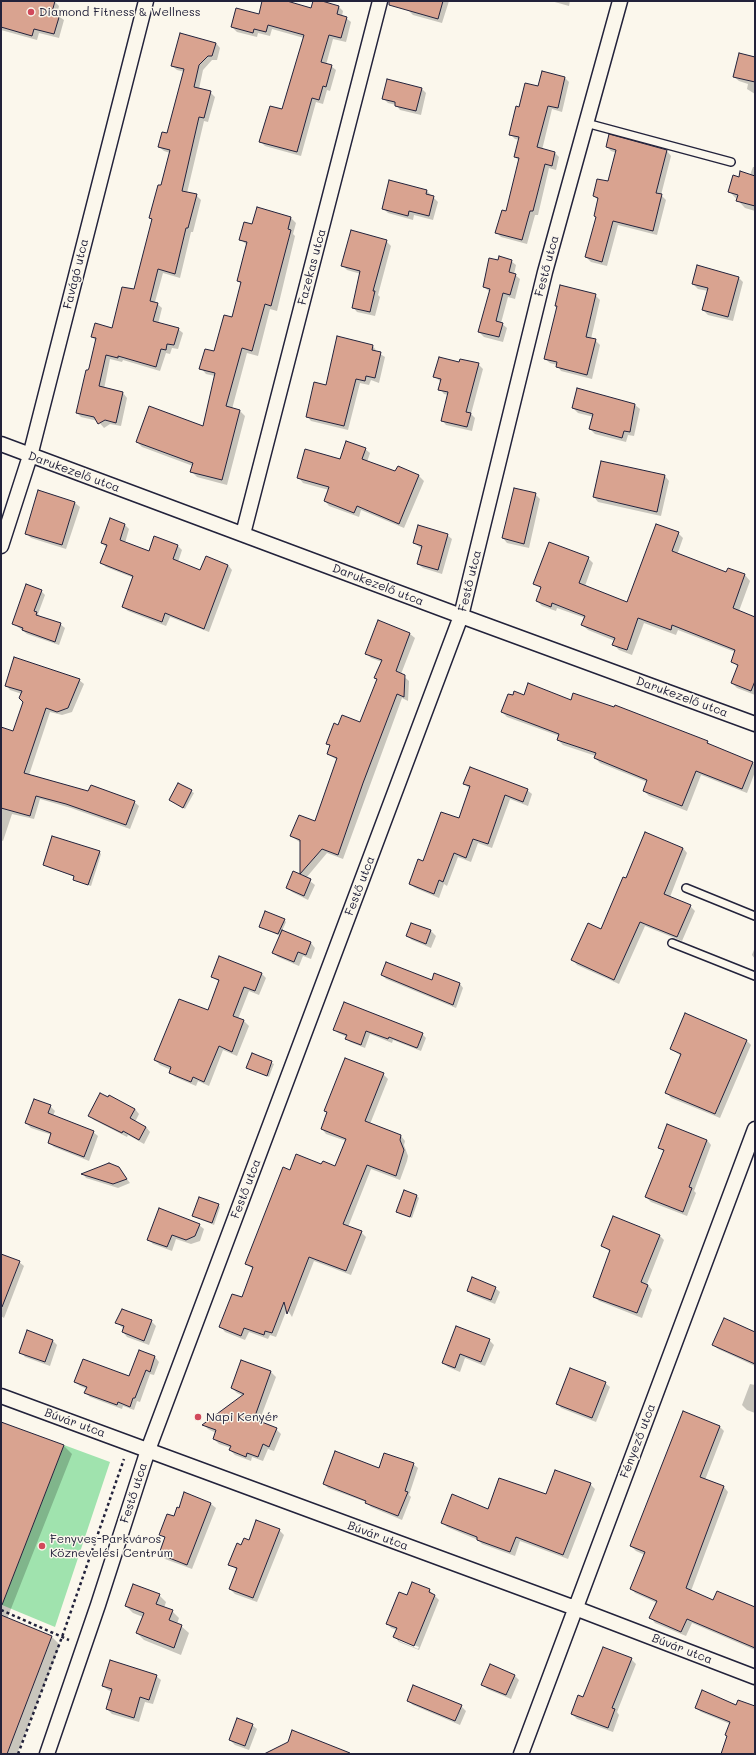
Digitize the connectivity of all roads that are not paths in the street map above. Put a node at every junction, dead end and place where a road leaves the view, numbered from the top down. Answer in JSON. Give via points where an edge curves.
{"nodes":[{"id":1,"x":146,"y":1,"type":"edge"},
{"id":2,"x":380,"y":1,"type":"edge"},
{"id":3,"x":620,"y":1,"type":"edge"},
{"id":4,"x":586,"y":123,"type":"junction"},
{"id":5,"x":731,"y":162,"type":"dead end"},
{"id":6,"x":1,"y":444,"type":"edge"},
{"id":7,"x":30,"y":456,"type":"junction"},
{"id":8,"x":243,"y":534,"type":"junction"},
{"id":9,"x":1,"y":546,"type":"edge"},
{"id":10,"x":461,"y":616,"type":"junction"},
{"id":11,"x":755,"y":724,"type":"edge"},
{"id":12,"x":686,"y":888,"type":"dead end"},
{"id":13,"x":755,"y":916,"type":"edge"},
{"id":14,"x":672,"y":943,"type":"dead end"},
{"id":15,"x":755,"y":976,"type":"edge"},
{"id":16,"x":755,"y":1129,"type":"edge"},
{"id":17,"x":1,"y":1396,"type":"edge"},
{"id":18,"x":148,"y":1450,"type":"junction"},
{"id":19,"x":575,"y":1608,"type":"junction"},
{"id":20,"x":755,"y":1678,"type":"edge"},
{"id":21,"x":47,"y":1754,"type":"edge"},
{"id":22,"x":521,"y":1754,"type":"edge"}],
"edges":[{"from":1,"to":7,"type":"street","name":"Favágó utca"},
{"from":2,"to":8,"type":"street","name":"Fazekas utca"},
{"from":3,"to":4,"type":"street","name":"Festő utca"},
{"from":4,"to":5,"type":"lane"},
{"from":4,"to":10,"type":"street","name":"Festő utca","via":[[545,272]]},
{"from":6,"to":7,"type":"street","name":"Darukezelő utca"},
{"from":7,"to":8,"type":"street","name":"Darukezelő utca"},
{"from":7,"to":9,"type":"street","name":"Favágó utca"},
{"from":8,"to":10,"type":"street","name":"Darukezelő utca"},
{"from":10,"to":11,"type":"street","name":"Darukezelő utca"},
{"from":10,"to":18,"type":"street","name":"Festő utca"},
{"from":12,"to":13,"type":"lane"},
{"from":14,"to":15,"type":"lane"},
{"from":16,"to":19,"type":"street","name":"Fényező utca"},
{"from":17,"to":18,"type":"street","name":"Búvár utca"},
{"from":18,"to":19,"type":"street","name":"Búvár utca"},
{"from":18,"to":21,"type":"street","name":"Festő utca"},
{"from":19,"to":20,"type":"street","name":"Búvár utca"},
{"from":19,"to":22,"type":"street","name":"Fényező utca"}]}
